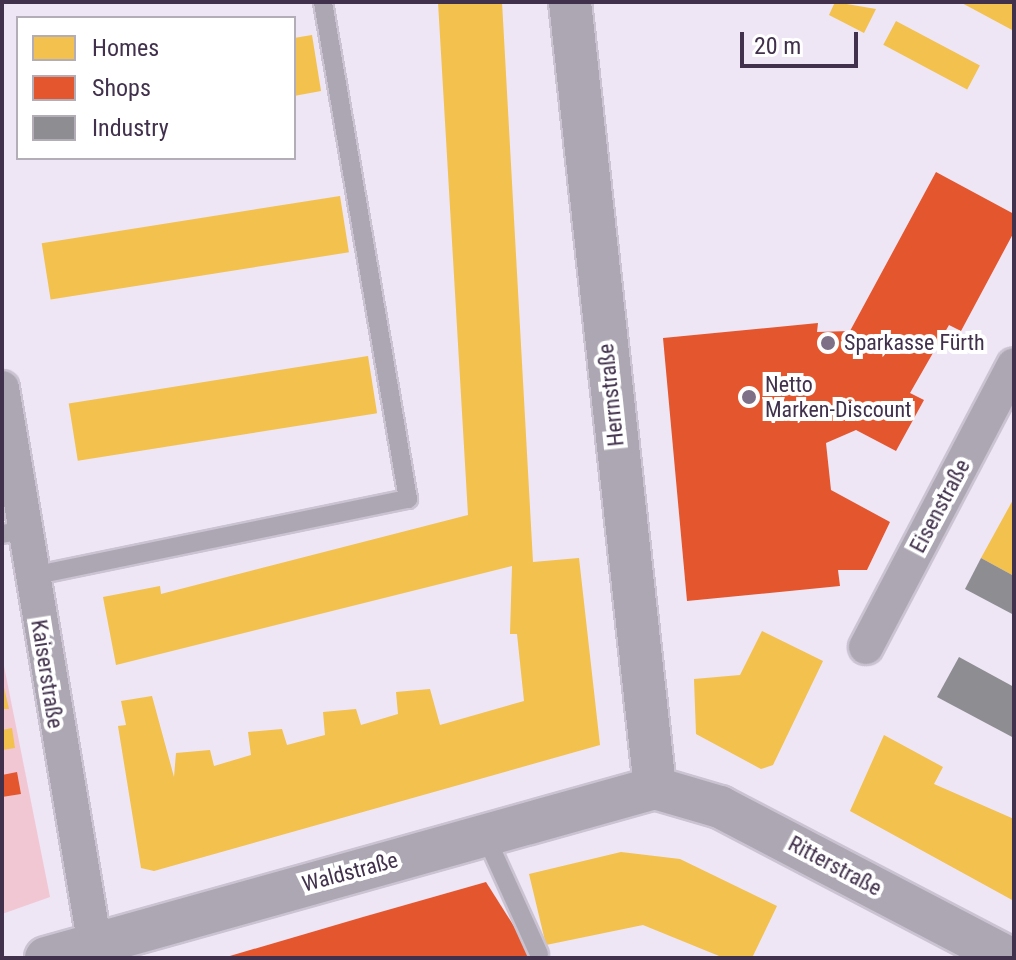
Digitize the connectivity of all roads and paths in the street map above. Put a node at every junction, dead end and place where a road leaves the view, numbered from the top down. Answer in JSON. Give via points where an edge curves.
{"nodes":[{"id":1,"x":323,"y":2,"type":"edge"},
{"id":2,"x":570,"y":2,"type":"edge"},
{"id":3,"x":1014,"y":365,"type":"edge"},
{"id":4,"x":2,"y":388,"type":"edge"},
{"id":5,"x":13,"y":532,"type":"edge"},
{"id":6,"x":32,"y":576,"type":"junction"},
{"id":7,"x":866,"y":647,"type":"dead end"},
{"id":8,"x":655,"y":788,"type":"junction"},
{"id":9,"x":485,"y":835,"type":"junction"},
{"id":10,"x":94,"y":950,"type":"edge"},
{"id":11,"x":539,"y":954,"type":"dead end"},
{"id":12,"x":46,"y":958,"type":"edge"},
{"id":13,"x":1009,"y":958,"type":"edge"}],
"edges":[{"from":1,"to":6,"type":"lane","via":[[408,499]]},
{"from":2,"to":8,"type":"street","name":"Herrnstraße"},
{"from":3,"to":7,"type":"street","name":"Eisenstraße"},
{"from":4,"to":5,"type":"street","name":"Kaiserstraße"},
{"from":5,"to":6,"type":"street","name":"Kaiserstraße"},
{"from":6,"to":10,"type":"street","name":"Kaiserstraße"},
{"from":8,"to":9,"type":"street","name":"Waldstraße"},
{"from":8,"to":13,"type":"street","name":"Ritterstraße","via":[[732,812]]},
{"from":9,"to":10,"type":"street","name":"Waldstraße"},
{"from":9,"to":11,"type":"lane"},
{"from":10,"to":12,"type":"street","name":"Waldstraße"}]}
